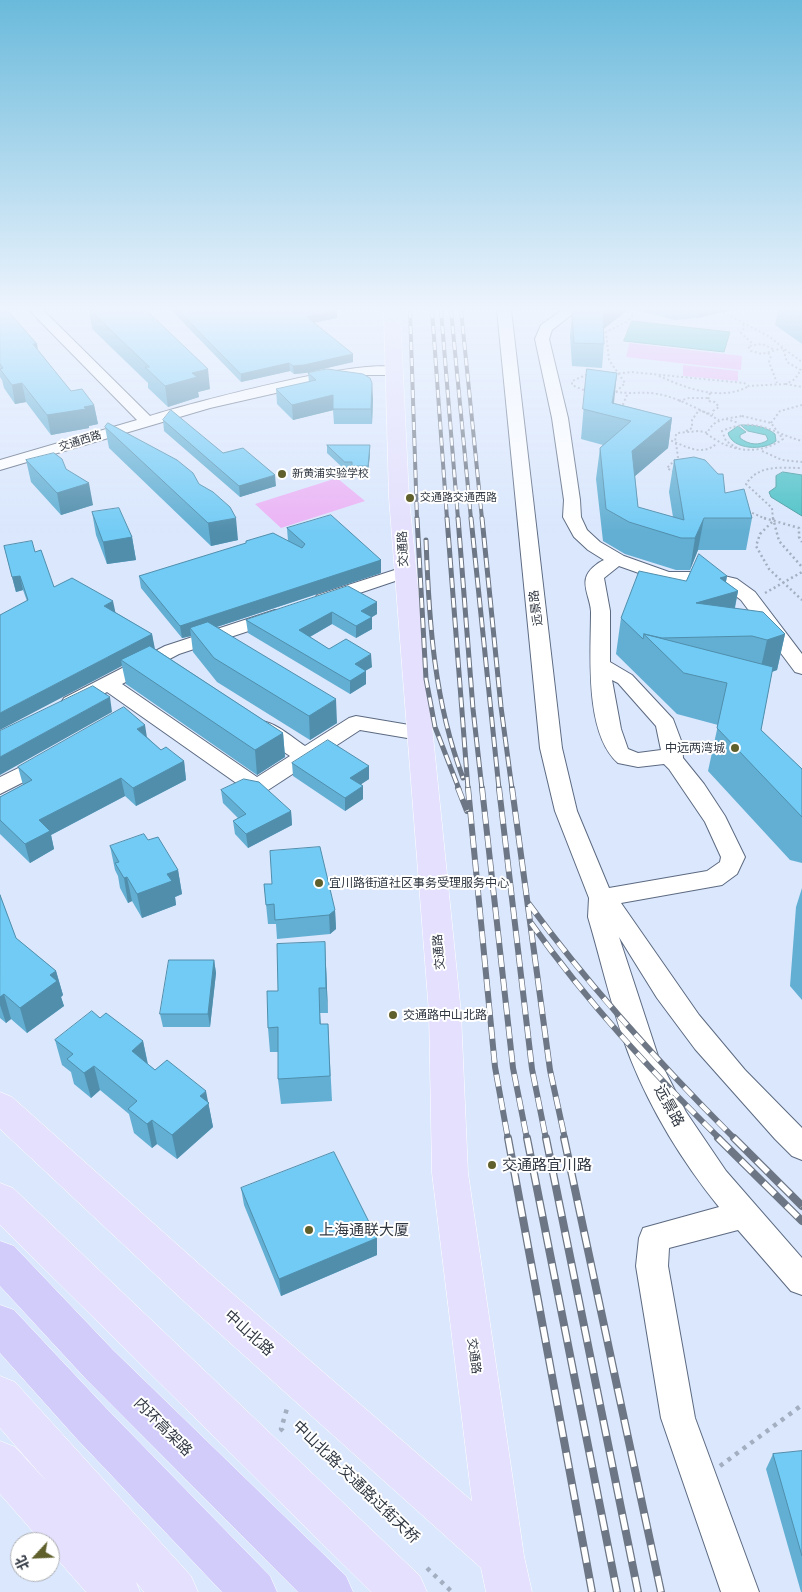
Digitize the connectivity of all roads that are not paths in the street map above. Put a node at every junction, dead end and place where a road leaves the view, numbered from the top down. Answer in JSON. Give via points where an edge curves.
{"nodes":[{"id":1,"x":110,"y":384,"type":"edge"},
{"id":2,"x":295,"y":384,"type":"edge"},
{"id":3,"x":395,"y":384,"type":"edge"},
{"id":4,"x":512,"y":384,"type":"edge"},
{"id":5,"x":552,"y":384,"type":"edge"},
{"id":6,"x":147,"y":421,"type":"junction"},
{"id":7,"x":0,"y":465,"type":"edge"},
{"id":8,"x":618,"y":560,"type":"junction"},
{"id":9,"x":404,"y":572,"type":"junction"},
{"id":10,"x":600,"y":664,"type":"junction"},
{"id":11,"x":802,"y":668,"type":"edge"},
{"id":12,"x":108,"y":684,"type":"junction"},
{"id":13,"x":57,"y":711,"type":"edge"},
{"id":14,"x":239,"y":713,"type":"edge"},
{"id":15,"x":419,"y":733,"type":"junction"},
{"id":16,"x":64,"y":751,"type":"edge"},
{"id":17,"x":306,"y":756,"type":"junction"},
{"id":18,"x":672,"y":760,"type":"junction"},
{"id":19,"x":0,"y":787,"type":"edge"},
{"id":20,"x":600,"y":898,"type":"junction"},
{"id":21,"x":0,"y":1108,"type":"edge"},
{"id":22,"x":802,"y":1147,"type":"edge"},
{"id":23,"x":0,"y":1200,"type":"edge"},
{"id":24,"x":744,"y":1215,"type":"junction"},
{"id":25,"x":0,"y":1259,"type":"edge"},
{"id":26,"x":802,"y":1280,"type":"edge"},
{"id":27,"x":0,"y":1324,"type":"edge"},
{"id":28,"x":0,"y":1396,"type":"edge"},
{"id":29,"x":0,"y":1462,"type":"edge"},
{"id":30,"x":505,"y":1574,"type":"edge"},
{"id":31,"x":414,"y":1578,"type":"edge"},
{"id":32,"x":117,"y":1592,"type":"edge"},
{"id":33,"x":175,"y":1592,"type":"edge"},
{"id":34,"x":254,"y":1592,"type":"edge"},
{"id":35,"x":330,"y":1592,"type":"edge"},
{"id":36,"x":740,"y":1592,"type":"edge"}],
"edges":[{"from":1,"to":6,"type":"street"},
{"from":2,"to":6,"type":"street","name":"交通西路"},
{"from":3,"to":9,"type":"main road","name":"交通路"},
{"from":4,"to":20,"type":"street","name":"远景路","via":[[552,748],[566,810]]},
{"from":5,"to":8,"type":"street","via":[[560,418],[572,517],[580,533]]},
{"from":6,"to":7,"type":"street","name":"交通西路"},
{"from":8,"to":10,"type":"street","via":[[606,565],[594,581],[600,602]]},
{"from":8,"to":11,"type":"street","via":[[667,577],[707,578],[730,583],[750,599]]},
{"from":9,"to":12,"type":"street","via":[[300,607],[223,642],[172,650],[164,664]]},
{"from":9,"to":15,"type":"main road","name":"交通路"},
{"from":10,"to":18,"type":"street","via":[[625,679],[666,724]]},
{"from":10,"to":18,"type":"street","via":[[609,725],[620,753],[638,761]]},
{"from":12,"to":13,"type":"street"},
{"from":12,"to":17,"type":"street","via":[[133,712],[257,788]]},
{"from":14,"to":17,"type":"street"},
{"from":15,"to":17,"type":"street","via":[[348,718]]},
{"from":15,"to":30,"type":"main road","name":"交通路","via":[[445,1012],[450,1173]]},
{"from":16,"to":19,"type":"street"},
{"from":18,"to":20,"type":"street","via":[[689,780],[730,845],[733,857],[728,869],[714,879]]},
{"from":20,"to":22,"type":"street","name":"远景路","via":[[617,913],[676,1005],[729,1072]]},
{"from":20,"to":24,"type":"street","name":"远景路","via":[[600,917],[645,1060],[676,1121],[715,1180]]},
{"from":21,"to":30,"type":"main road","name":"中山北路","via":[[297,1376]]},
{"from":23,"to":31,"type":"main road","via":[[148,1346]]},
{"from":24,"to":26,"type":"street","name":"远景路"},
{"from":24,"to":36,"type":"street","via":[[654,1238],[652,1266],[678,1418]]},
{"from":25,"to":35,"type":"highway","name":"内环高架路","via":[[99,1364]]},
{"from":27,"to":34,"type":"highway"},
{"from":28,"to":33,"type":"main road"},
{"from":29,"to":32,"type":"main road"}]}
